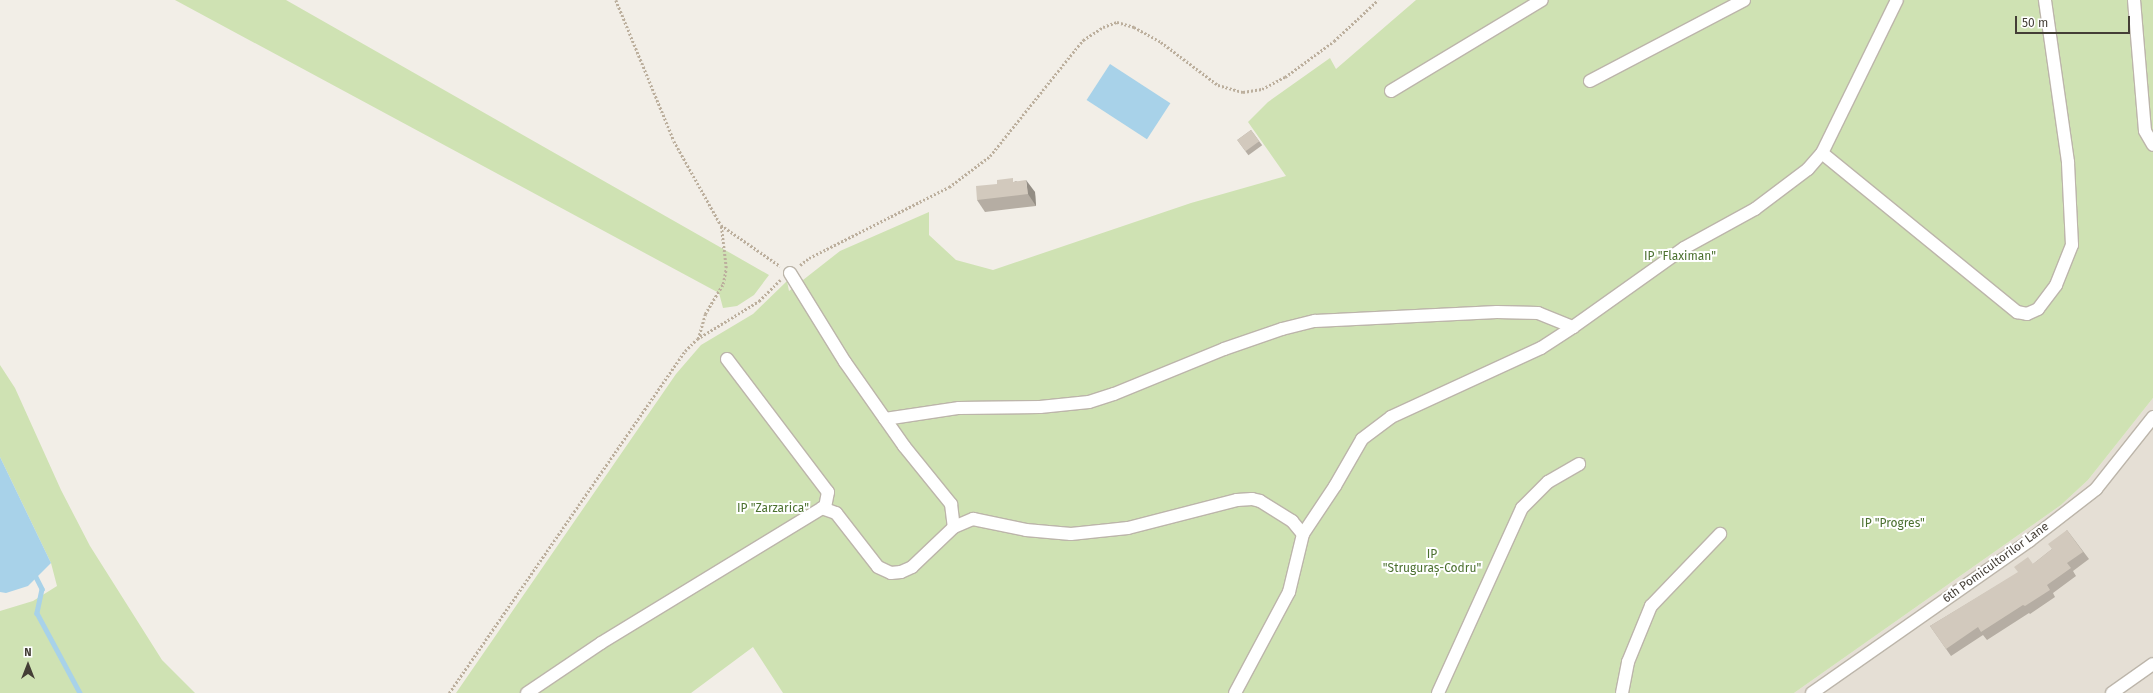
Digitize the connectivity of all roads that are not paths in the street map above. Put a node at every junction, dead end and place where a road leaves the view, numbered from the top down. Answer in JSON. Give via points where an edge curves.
{"nodes":[{"id":1,"x":1542,"y":0,"type":"edge"},
{"id":2,"x":1744,"y":0,"type":"edge"},
{"id":3,"x":1897,"y":0,"type":"edge"},
{"id":4,"x":2045,"y":0,"type":"edge"},
{"id":5,"x":2134,"y":0,"type":"edge"},
{"id":6,"x":1590,"y":82,"type":"dead end"},
{"id":7,"x":1391,"y":91,"type":"dead end"},
{"id":8,"x":2153,"y":145,"type":"edge"},
{"id":9,"x":1822,"y":153,"type":"junction"},
{"id":10,"x":790,"y":273,"type":"road end"},
{"id":11,"x":1573,"y":327,"type":"junction"},
{"id":12,"x":727,"y":359,"type":"dead end"},
{"id":13,"x":2153,"y":418,"type":"edge"},
{"id":14,"x":885,"y":419,"type":"junction"},
{"id":15,"x":1579,"y":464,"type":"dead end"},
{"id":16,"x":825,"y":508,"type":"junction"},
{"id":17,"x":954,"y":527,"type":"junction"},
{"id":18,"x":1303,"y":534,"type":"junction"},
{"id":19,"x":1720,"y":534,"type":"dead end"},
{"id":20,"x":2153,"y":664,"type":"edge"},
{"id":21,"x":1818,"y":692,"type":"edge"},
{"id":22,"x":527,"y":693,"type":"edge"},
{"id":23,"x":1236,"y":693,"type":"edge"},
{"id":24,"x":1438,"y":693,"type":"edge"},
{"id":25,"x":1622,"y":693,"type":"edge"},
{"id":26,"x":2112,"y":693,"type":"edge"}],
"edges":[{"from":1,"to":7,"type":"street"},
{"from":2,"to":6,"type":"street"},
{"from":3,"to":9,"type":"street"},
{"from":4,"to":9,"type":"street","via":[[2068,162],[2072,245],[2056,285],[2038,309],[2027,314],[2017,312]]},
{"from":5,"to":8,"type":"street","via":[[2145,131]]},
{"from":9,"to":11,"type":"street","via":[[1808,169],[1766,202],[1684,248]]},
{"from":10,"to":14,"type":"street"},
{"from":11,"to":14,"type":"street","via":[[1538,313],[1504,312],[1315,321],[1282,329],[1224,349],[1089,402],[959,408]]},
{"from":11,"to":18,"type":"street","via":[[1541,348],[1391,417],[1372,430],[1353,451],[1335,486]]},
{"from":12,"to":16,"type":"street","via":[[828,492]]},
{"from":13,"to":21,"type":"street","name":"6th Pomicultorilor Lane","via":[[2096,489],[2029,541]]},
{"from":14,"to":17,"type":"street","via":[[951,504]]},
{"from":15,"to":24,"type":"street","via":[[1548,482],[1522,508]]},
{"from":16,"to":17,"type":"street","via":[[836,513],[878,567],[891,573],[912,567]]},
{"from":16,"to":22,"type":"street","via":[[818,509],[727,564]]},
{"from":17,"to":18,"type":"street","via":[[973,519],[1026,530],[1071,534],[1128,528],[1237,500],[1252,499],[1260,501],[1292,521]]},
{"from":18,"to":23,"type":"street","via":[[1289,592]]},
{"from":19,"to":25,"type":"street","via":[[1651,606],[1628,662]]},
{"from":20,"to":26,"type":"street"}]}
